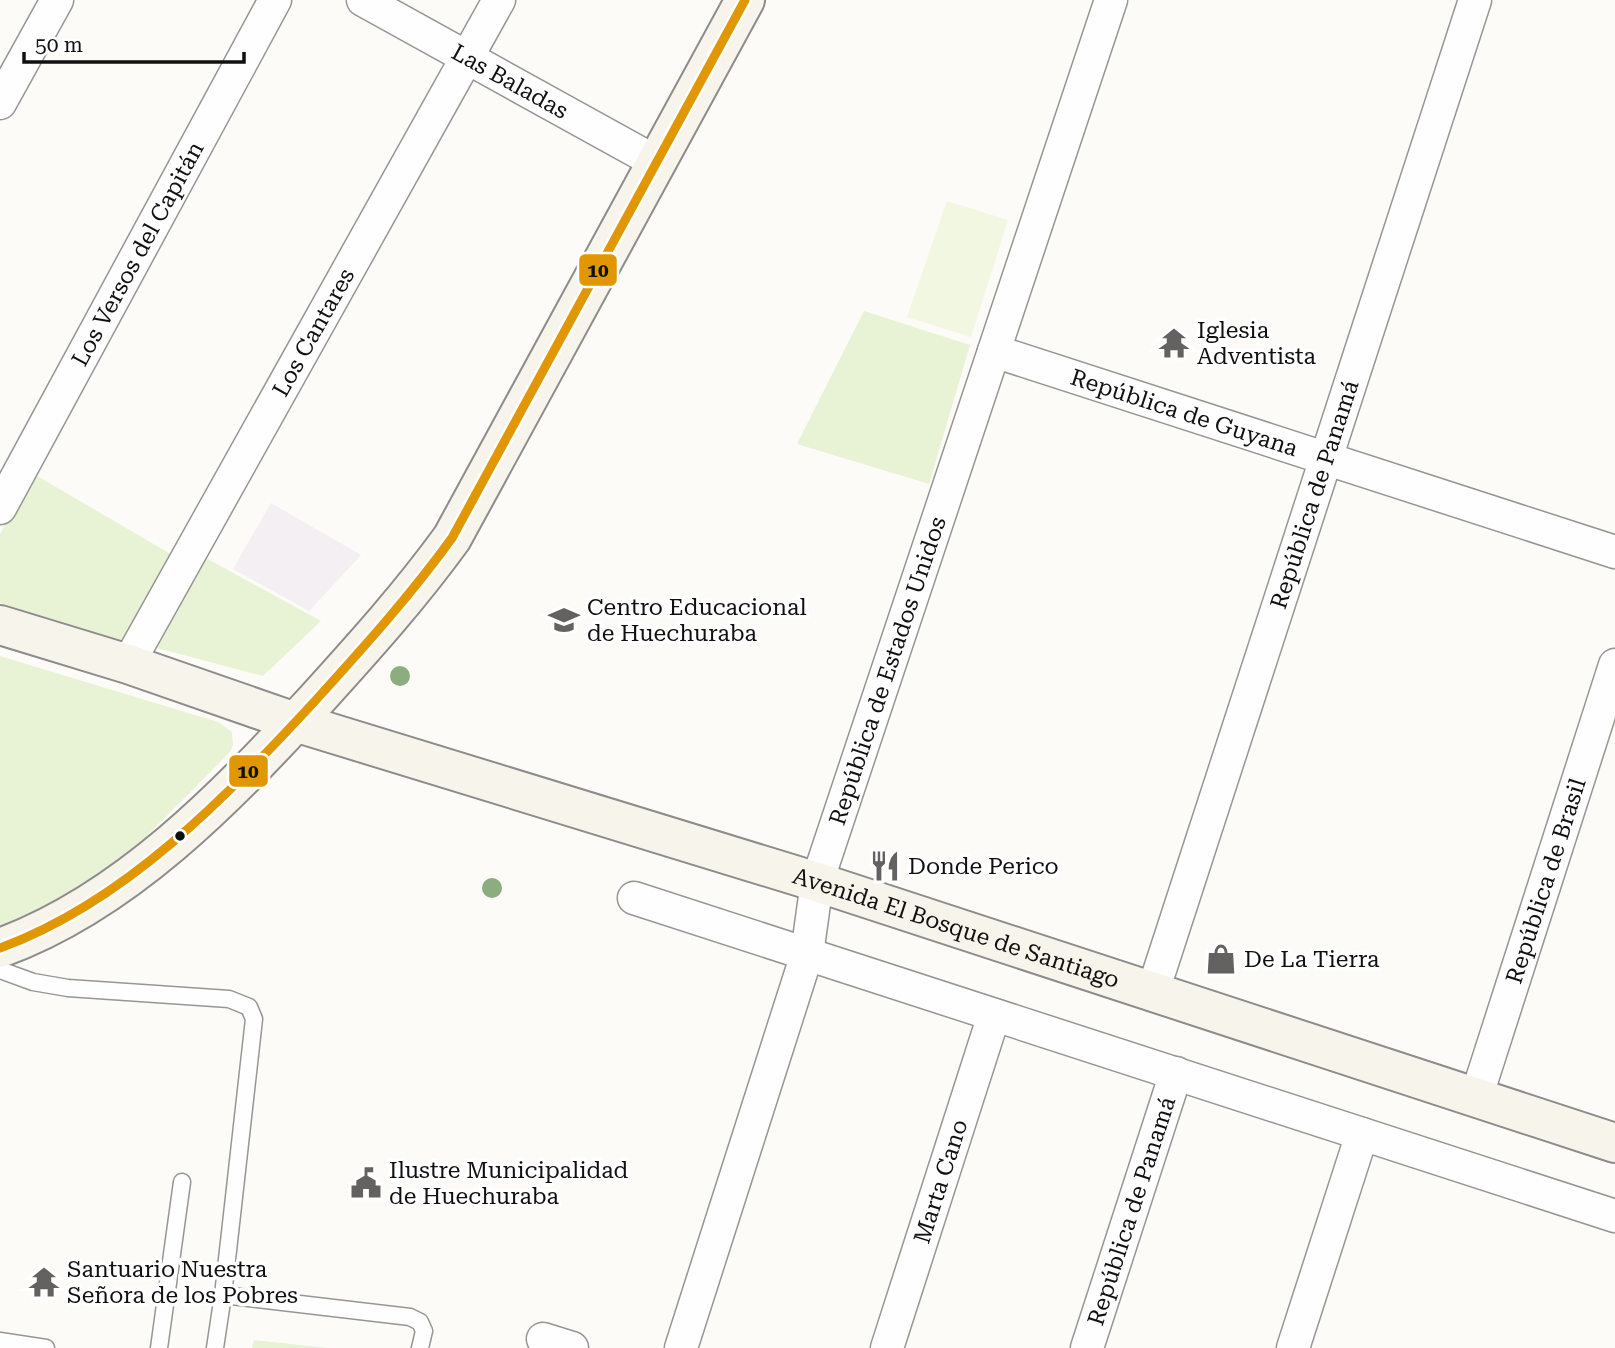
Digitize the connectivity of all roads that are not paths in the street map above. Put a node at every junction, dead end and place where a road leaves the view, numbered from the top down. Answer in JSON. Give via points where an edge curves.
{"nodes":[{"id":1,"x":57,"y":0,"type":"edge"},
{"id":2,"x":275,"y":0,"type":"edge"},
{"id":3,"x":363,"y":0,"type":"edge"},
{"id":4,"x":499,"y":0,"type":"edge"},
{"id":5,"x":745,"y":0,"type":"edge"},
{"id":6,"x":1111,"y":0,"type":"edge"},
{"id":7,"x":1475,"y":0,"type":"edge"},
{"id":8,"x":467,"y":57,"type":"junction"},
{"id":9,"x":0,"y":103,"type":"edge"},
{"id":10,"x":656,"y":162,"type":"junction"},
{"id":11,"x":994,"y":351,"type":"junction"},
{"id":12,"x":1326,"y":459,"type":"junction"},
{"id":13,"x":0,"y":508,"type":"edge"},
{"id":14,"x":1615,"y":552,"type":"edge"},
{"id":15,"x":0,"y":625,"type":"edge"},
{"id":16,"x":128,"y":664,"type":"junction"},
{"id":17,"x":1615,"y":665,"type":"edge"},
{"id":18,"x":295,"y":722,"type":"junction"},
{"id":19,"x":817,"y":882,"type":"junction"},
{"id":20,"x":634,"y":898,"type":"dead end"},
{"id":21,"x":0,"y":948,"type":"edge"},
{"id":22,"x":807,"y":954,"type":"junction"},
{"id":23,"x":0,"y":970,"type":"edge"},
{"id":24,"x":1153,"y":991,"type":"junction"},
{"id":25,"x":994,"y":1014,"type":"junction"},
{"id":26,"x":1176,"y":1073,"type":"junction"},
{"id":27,"x":1476,"y":1098,"type":"junction"},
{"id":28,"x":1362,"y":1133,"type":"junction"},
{"id":29,"x":1615,"y":1143,"type":"edge"},
{"id":30,"x":182,"y":1182,"type":"dead end"},
{"id":31,"x":1615,"y":1216,"type":"edge"},
{"id":32,"x":223,"y":1295,"type":"junction"},
{"id":33,"x":0,"y":1341,"type":"edge"},
{"id":34,"x":1296,"y":1347,"type":"edge"},
{"id":35,"x":46,"y":1348,"type":"edge"},
{"id":36,"x":159,"y":1348,"type":"edge"},
{"id":37,"x":215,"y":1348,"type":"edge"},
{"id":38,"x":420,"y":1348,"type":"edge"},
{"id":39,"x":681,"y":1348,"type":"edge"},
{"id":40,"x":887,"y":1348,"type":"edge"},
{"id":41,"x":1087,"y":1348,"type":"edge"}],
"edges":[{"from":1,"to":9,"type":"street"},
{"from":2,"to":13,"type":"street","name":"Los Versos del Capitán"},
{"from":3,"to":8,"type":"street","name":"Las Baladas"},
{"from":4,"to":8,"type":"street","name":"Los Cantares"},
{"from":5,"to":10,"type":"main road"},
{"from":6,"to":11,"type":"street","name":"República de Estados Unidos"},
{"from":7,"to":12,"type":"street","name":"República de Panamá"},
{"from":8,"to":10,"type":"street","name":"Las Baladas"},
{"from":8,"to":16,"type":"street","name":"Los Cantares"},
{"from":10,"to":18,"type":"main road","via":[[452,538],[419,583]]},
{"from":11,"to":12,"type":"street","name":"República de Guyana"},
{"from":11,"to":19,"type":"street","name":"República de Estados Unidos"},
{"from":12,"to":14,"type":"street","name":"República de Guyana"},
{"from":12,"to":24,"type":"street","name":"República de Panamá"},
{"from":15,"to":16,"type":"main road","name":"Avenida El Bosque de Santiago"},
{"from":16,"to":18,"type":"main road","name":"Avenida El Bosque de Santiago"},
{"from":17,"to":27,"type":"street","name":"República de Brasil"},
{"from":18,"to":19,"type":"main road","name":"Avenida El Bosque de Santiago"},
{"from":18,"to":21,"type":"main road","via":[[222,800],[99,899]]},
{"from":19,"to":22,"type":"street","name":"República de Estados Unidos"},
{"from":19,"to":24,"type":"main road","name":"Avenida El Bosque de Santiago"},
{"from":20,"to":22,"type":"street"},
{"from":22,"to":25,"type":"street"},
{"from":22,"to":39,"type":"street","name":"República de Estados Unidos"},
{"from":23,"to":32,"type":"lane","via":[[68,988],[229,999],[249,1007],[254,1019]]},
{"from":24,"to":27,"type":"main road","name":"Avenida El Bosque de Santiago"},
{"from":25,"to":26,"type":"street"},
{"from":25,"to":40,"type":"street","name":"Marta Cano"},
{"from":26,"to":28,"type":"street"},
{"from":26,"to":41,"type":"street","name":"República de Panamá"},
{"from":27,"to":29,"type":"main road","name":"Avenida El Bosque de Santiago"},
{"from":28,"to":31,"type":"street"},
{"from":28,"to":34,"type":"street"},
{"from":30,"to":36,"type":"lane"},
{"from":32,"to":37,"type":"lane"},
{"from":32,"to":38,"type":"lane","via":[[410,1317],[424,1331]]},
{"from":33,"to":35,"type":"lane"}]}
